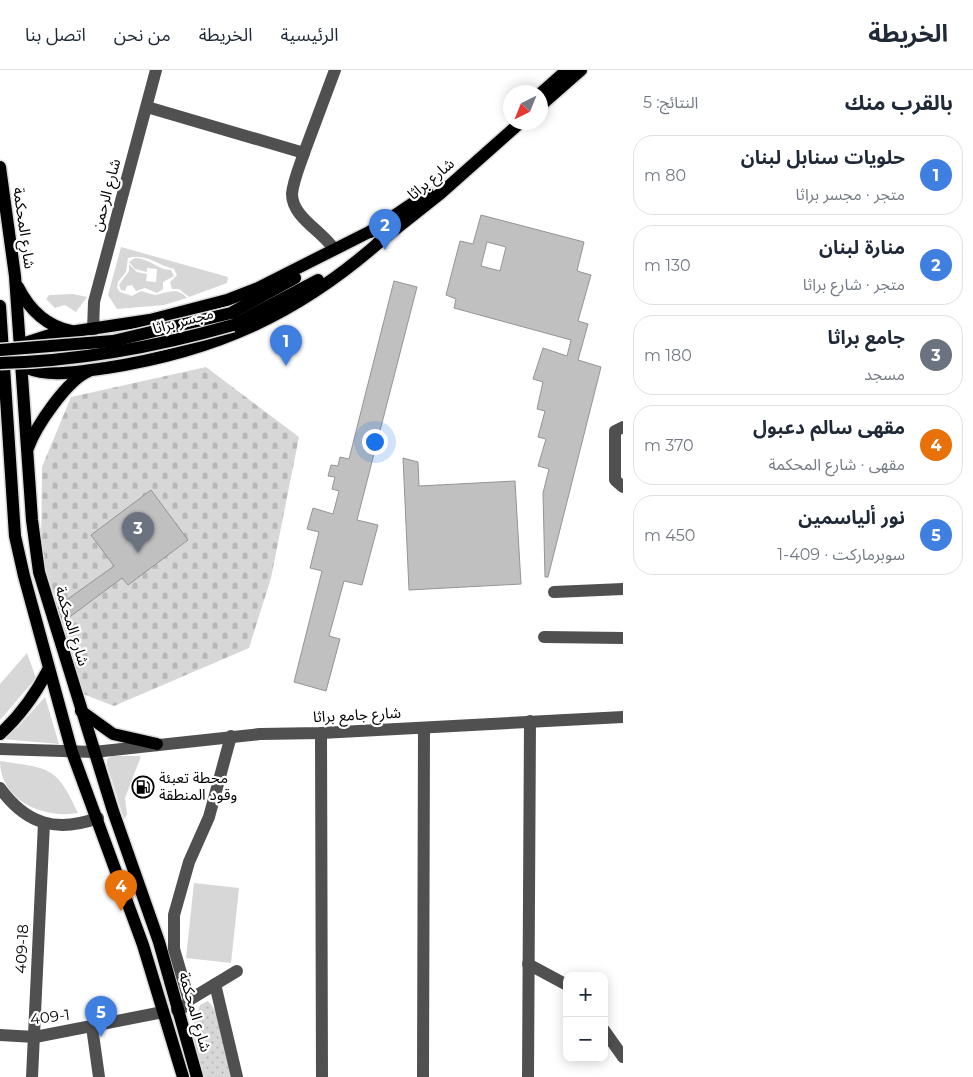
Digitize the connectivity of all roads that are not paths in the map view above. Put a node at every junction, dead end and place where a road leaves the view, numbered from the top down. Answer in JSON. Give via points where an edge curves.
{"nodes":[{"id":1,"x":156,"y":70,"type":"edge"},
{"id":2,"x":335,"y":70,"type":"edge"},
{"id":3,"x":567,"y":70,"type":"edge"},
{"id":4,"x":581,"y":70,"type":"edge"},
{"id":5,"x":548,"y":87,"type":"edge"},
{"id":6,"x":548,"y":99,"type":"edge"},
{"id":7,"x":146,"y":107,"type":"junction"},
{"id":8,"x":503,"y":127,"type":"edge"},
{"id":9,"x":512,"y":130,"type":"edge"},
{"id":10,"x":304,"y":153,"type":"junction"},
{"id":11,"x":0,"y":167,"type":"edge"},
{"id":12,"x":380,"y":233,"type":"junction"},
{"id":13,"x":352,"y":244,"type":"joint"},
{"id":14,"x":333,"y":248,"type":"junction"},
{"id":15,"x":358,"y":256,"type":"joint"},
{"id":16,"x":15,"y":276,"type":"junction"},
{"id":17,"x":0,"y":306,"type":"edge"},
{"id":18,"x":232,"y":319,"type":"junction"},
{"id":19,"x":86,"y":331,"type":"junction"},
{"id":20,"x":11,"y":342,"type":"edge"},
{"id":21,"x":3,"y":368,"type":"edge"},
{"id":22,"x":93,"y":370,"type":"junction"},
{"id":23,"x":23,"y":372,"type":"junction"},
{"id":24,"x":0,"y":413,"type":"edge"},
{"id":25,"x":623,"y":427,"type":"edge"},
{"id":26,"x":8,"y":435,"type":"junction"},
{"id":27,"x":27,"y":453,"type":"junction"},
{"id":28,"x":623,"y":487,"type":"edge"},
{"id":29,"x":623,"y":590,"type":"edge"},
{"id":30,"x":554,"y":592,"type":"dead end"},
{"id":31,"x":544,"y":638,"type":"dead end"},
{"id":32,"x":623,"y":638,"type":"edge"},
{"id":33,"x":48,"y":670,"type":"junction"},
{"id":34,"x":81,"y":711,"type":"junction"},
{"id":35,"x":623,"y":716,"type":"edge"},
{"id":36,"x":530,"y":721,"type":"junction"},
{"id":37,"x":424,"y":728,"type":"junction"},
{"id":38,"x":0,"y":734,"type":"edge"},
{"id":39,"x":321,"y":734,"type":"junction"},
{"id":40,"x":231,"y":736,"type":"junction"},
{"id":41,"x":158,"y":744,"type":"junction"},
{"id":42,"x":0,"y":749,"type":"edge"},
{"id":43,"x":72,"y":752,"type":"junction"},
{"id":44,"x":94,"y":752,"type":"junction"},
{"id":45,"x":0,"y":788,"type":"edge"},
{"id":46,"x":98,"y":818,"type":"junction"},
{"id":47,"x":44,"y":823,"type":"junction"},
{"id":48,"x":528,"y":964,"type":"junction"},
{"id":49,"x":236,"y":971,"type":"dead end"},
{"id":50,"x":563,"y":982,"type":"edge"},
{"id":51,"x":215,"y":984,"type":"junction"},
{"id":52,"x":189,"y":1000,"type":"junction"},
{"id":53,"x":177,"y":1010,"type":"junction"},
{"id":54,"x":163,"y":1012,"type":"junction"},
{"id":55,"x":92,"y":1027,"type":"junction"},
{"id":56,"x":0,"y":1035,"type":"edge"},
{"id":57,"x":608,"y":1036,"type":"edge"},
{"id":58,"x":35,"y":1037,"type":"junction"},
{"id":59,"x":623,"y":1057,"type":"edge"},
{"id":60,"x":32,"y":1077,"type":"edge"},
{"id":61,"x":99,"y":1077,"type":"edge"},
{"id":62,"x":183,"y":1077,"type":"edge"},
{"id":63,"x":197,"y":1077,"type":"edge"},
{"id":64,"x":237,"y":1077,"type":"edge"},
{"id":65,"x":322,"y":1077,"type":"edge"},
{"id":66,"x":423,"y":1077,"type":"edge"},
{"id":67,"x":528,"y":1077,"type":"edge"}],
"edges":[{"from":1,"to":7,"type":"street","name":"شارع الرحمن"},
{"from":2,"to":10,"type":"street"},
{"from":3,"to":5,"type":"main road"},
{"from":4,"to":6,"type":"main road"},
{"from":7,"to":10,"type":"street"},
{"from":7,"to":19,"type":"street","name":"شارع الرحمن"},
{"from":8,"to":12,"type":"main road","name":"شارع براثا"},
{"from":9,"to":12,"type":"main road","name":"شارع براثا","via":[[441,193]]},
{"from":10,"to":14,"type":"street","via":[[292,193],[293,202],[300,214],[326,236]]},
{"from":11,"to":16,"type":"main road","name":"شارع المحكمة"},
{"from":12,"to":13,"type":"main road","name":"شارع براثا"},
{"from":12,"to":14,"type":"main road"},
{"from":12,"to":15,"type":"main road","name":"شارع براثا"},
{"from":12,"to":22,"type":"main road","via":[[337,277],[294,306],[248,329],[221,341],[175,354]]},
{"from":13,"to":18,"type":"main road","name":"مجسر براثا"},
{"from":14,"to":19,"type":"main road","via":[[298,268],[227,300],[150,320]]},
{"from":15,"to":18,"type":"main road","name":"مجسر براثا","via":[[307,287]]},
{"from":16,"to":19,"type":"main road","via":[[22,296],[36,313],[54,326]]},
{"from":16,"to":20,"type":"main road","name":"شارع المحكمة"},
{"from":17,"to":20,"type":"main road","name":"شارع المحكمة"},
{"from":18,"to":20,"type":"main road","name":"مجسر براثا","bridge":true,"via":[[114,341]]},
{"from":18,"to":21,"type":"main road","name":"مجسر براثا","bridge":true,"via":[[159,345]]},
{"from":19,"to":20,"type":"main road"},
{"from":19,"to":22,"type":"main road","via":[[70,338],[61,353],[64,361],[72,366]]},
{"from":20,"to":21,"type":"main road","name":"شارع المحكمة"},
{"from":20,"to":23,"type":"main road","name":"شارع المحكمة"},
{"from":21,"to":26,"type":"main road","name":"شارع المحكمة"},
{"from":22,"to":23,"type":"main road"},
{"from":22,"to":27,"type":"main road","via":[[79,376],[66,390],[36,432]]},
{"from":23,"to":27,"type":"main road","name":"شارع المحكمة"},
{"from":24,"to":26,"type":"main road"},
{"from":25,"to":28,"type":"street","via":[[615,431],[615,480]]},
{"from":26,"to":33,"type":"main road","name":"شارع المحكمة","via":[[15,536]]},
{"from":27,"to":34,"type":"main road","name":"شارع المحكمة","via":[[39,572]]},
{"from":29,"to":30,"type":"street"},
{"from":31,"to":32,"type":"street"},
{"from":33,"to":38,"type":"main road","via":[[36,694]]},
{"from":33,"to":43,"type":"main road","name":"شارع المحكمة"},
{"from":34,"to":41,"type":"main road","via":[[113,734]]},
{"from":34,"to":44,"type":"main road","name":"شارع المحكمة"},
{"from":35,"to":36,"type":"street","name":"شارع جامع براثا"},
{"from":36,"to":37,"type":"street","name":"شارع جامع براثا"},
{"from":36,"to":48,"type":"street"},
{"from":37,"to":39,"type":"street","name":"شارع جامع براثا"},
{"from":37,"to":66,"type":"street"},
{"from":39,"to":40,"type":"street","name":"شارع جامع براثا"},
{"from":39,"to":65,"type":"street"},
{"from":40,"to":41,"type":"street","name":"شارع جامع براثا"},
{"from":40,"to":52,"type":"street","via":[[210,817],[189,862],[174,915],[174,949]]},
{"from":41,"to":44,"type":"street","name":"شارع جامع براثا"},
{"from":42,"to":43,"type":"street","name":"شارع جامع براثا"},
{"from":43,"to":44,"type":"street","name":"شارع جامع براثا"},
{"from":43,"to":46,"type":"main road","name":"شارع المحكمة"},
{"from":44,"to":53,"type":"main road","name":"شارع المحكمة","via":[[159,942]]},
{"from":45,"to":47,"type":"street","via":[[26,815]]},
{"from":46,"to":47,"type":"street","via":[[62,826]]},
{"from":46,"to":54,"type":"main road","name":"شارع المحكمة"},
{"from":47,"to":58,"type":"street","name":"409-18"},
{"from":48,"to":50,"type":"street"},
{"from":48,"to":67,"type":"street"},
{"from":49,"to":51,"type":"street"},
{"from":51,"to":52,"type":"street"},
{"from":51,"to":64,"type":"street"},
{"from":52,"to":53,"type":"street","via":[[186,1006]]},
{"from":53,"to":63,"type":"main road","name":"شارع المحكمة"},
{"from":54,"to":55,"type":"street","name":"409-1"},
{"from":54,"to":62,"type":"main road","name":"شارع المحكمة"},
{"from":55,"to":58,"type":"street","name":"409-1"},
{"from":55,"to":61,"type":"street"},
{"from":56,"to":58,"type":"street","name":"409-1"},
{"from":57,"to":59,"type":"street"},
{"from":58,"to":60,"type":"street","name":"409-18"}]}
